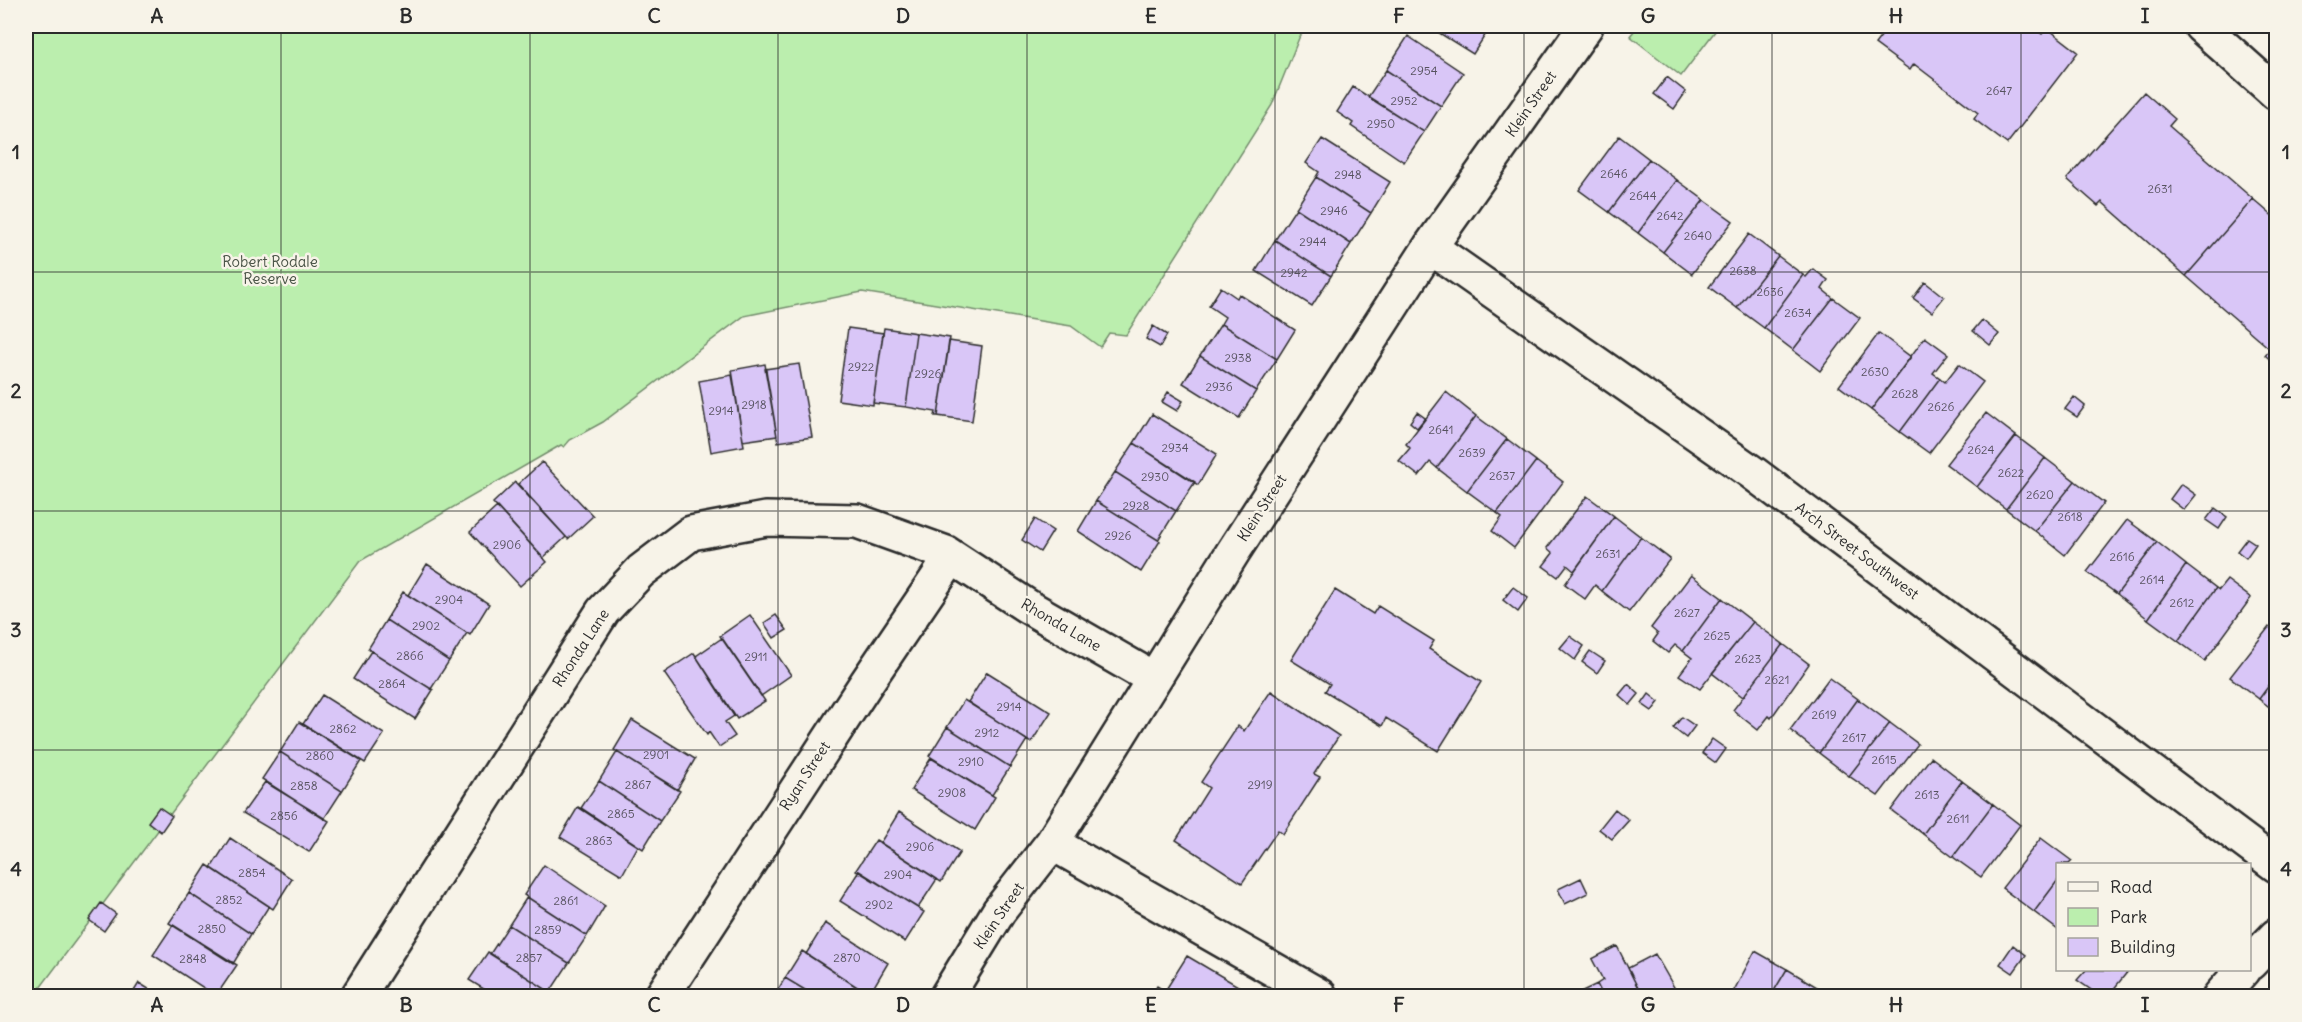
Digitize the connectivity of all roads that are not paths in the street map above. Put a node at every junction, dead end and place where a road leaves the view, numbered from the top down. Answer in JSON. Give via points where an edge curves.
{"nodes":[{"id":1,"x":1586,"y":26,"type":"edge"},
{"id":2,"x":2201,"y":26,"type":"edge"},
{"id":3,"x":2277,"y":93,"type":"edge"},
{"id":4,"x":1430,"y":247,"type":"junction"},
{"id":5,"x":951,"y":558,"type":"junction"},
{"id":6,"x":1154,"y":679,"type":"junction"},
{"id":7,"x":1052,"y":843,"type":"junction"},
{"id":8,"x":2277,"y":866,"type":"edge"},
{"id":9,"x":2277,"y":936,"type":"edge"},
{"id":10,"x":2251,"y":962,"type":"edge"},
{"id":11,"x":2241,"y":971,"type":"edge"},
{"id":12,"x":358,"y":996,"type":"edge"},
{"id":13,"x":662,"y":996,"type":"edge"},
{"id":14,"x":947,"y":996,"type":"edge"},
{"id":15,"x":1320,"y":996,"type":"edge"},
{"id":16,"x":2220,"y":996,"type":"edge"}],
"edges":[{"from":1,"to":4,"type":"street","name":"Klein Street"},
{"from":2,"to":3,"type":"street"},
{"from":4,"to":6,"type":"street","name":"Klein Street"},
{"from":4,"to":8,"type":"street","name":"Arch Street Southwest","via":[[1753,473]]},
{"from":5,"to":6,"type":"street","name":"Rhonda Lane"},
{"from":5,"to":12,"type":"street","name":"Rhonda Lane","via":[[857,521],[766,519],[691,533],[641,570],[603,611]]},
{"from":5,"to":13,"type":"street","name":"Ryan Street"},
{"from":6,"to":7,"type":"street","name":"Klein Street"},
{"from":7,"to":14,"type":"street","name":"Klein Street","via":[[999,911]]},
{"from":7,"to":15,"type":"street"},
{"from":9,"to":10,"type":"street"},
{"from":11,"to":16,"type":"street"}]}
